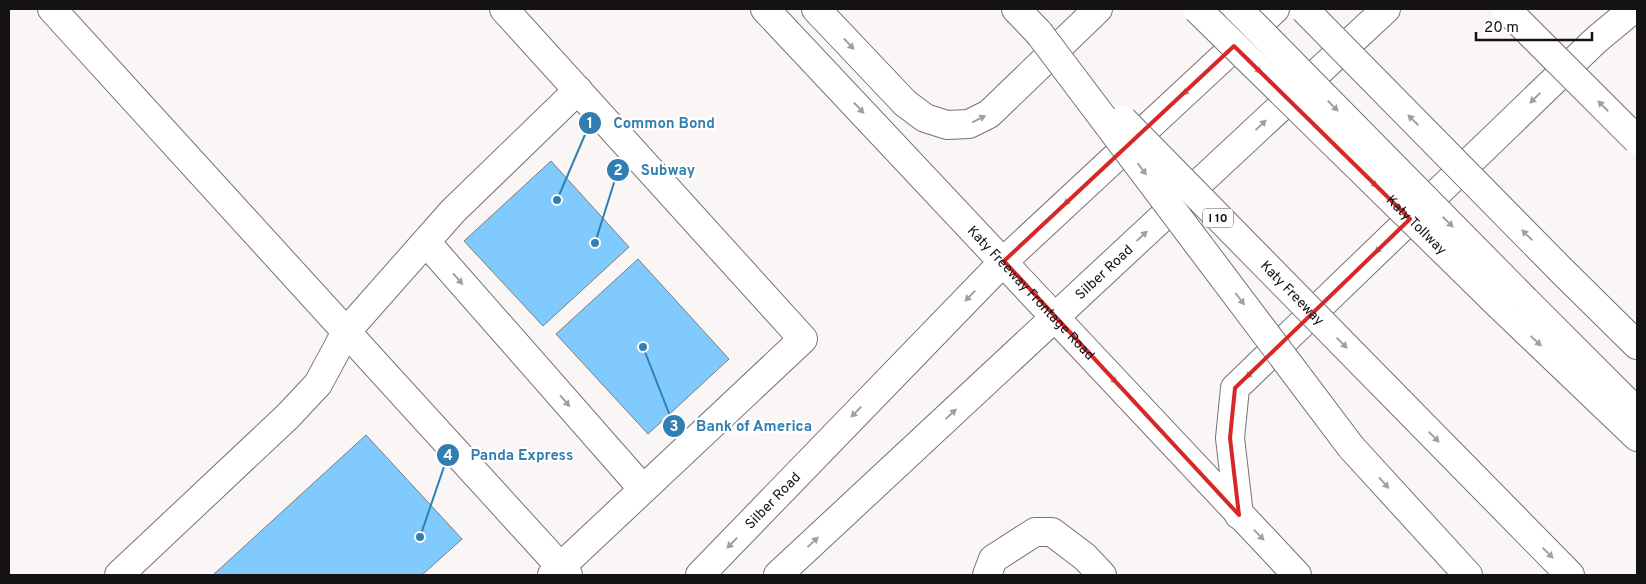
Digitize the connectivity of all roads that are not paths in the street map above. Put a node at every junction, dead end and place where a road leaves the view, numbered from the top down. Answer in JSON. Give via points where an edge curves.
{"nodes":[{"id":1,"x":52,"y":9,"type":"edge"},
{"id":2,"x":504,"y":9,"type":"edge"},
{"id":3,"x":765,"y":9,"type":"edge"},
{"id":4,"x":816,"y":9,"type":"edge"},
{"id":5,"x":1016,"y":9,"type":"edge"},
{"id":6,"x":1098,"y":9,"type":"edge"},
{"id":7,"x":1196,"y":9,"type":"edge"},
{"id":8,"x":1238,"y":9,"type":"edge"},
{"id":9,"x":1275,"y":9,"type":"edge"},
{"id":10,"x":1304,"y":9,"type":"edge"},
{"id":11,"x":1386,"y":9,"type":"edge"},
{"id":12,"x":1506,"y":9,"type":"edge"},
{"id":13,"x":1637,"y":11,"type":"edge"},
{"id":14,"x":1039,"y":33,"type":"junction"},
{"id":15,"x":578,"y":90,"type":"junction"},
{"id":16,"x":1637,"y":140,"type":"edge"},
{"id":17,"x":426,"y":242,"type":"junction"},
{"id":18,"x":1004,"y":261,"type":"junction"},
{"id":19,"x":1513,"y":304,"type":"junction"},
{"id":20,"x":1055,"y":317,"type":"junction"},
{"id":21,"x":346,"y":332,"type":"junction"},
{"id":22,"x":1637,"y":345,"type":"edge"},
{"id":23,"x":1637,"y":412,"type":"edge"},
{"id":24,"x":1637,"y":438,"type":"edge"},
{"id":25,"x":643,"y":489,"type":"junction"},
{"id":26,"x":1239,"y":515,"type":"junction"},
{"id":27,"x":560,"y":572,"type":"edge"},
{"id":28,"x":119,"y":575,"type":"edge"},
{"id":29,"x":700,"y":575,"type":"edge"},
{"id":30,"x":778,"y":575,"type":"edge"},
{"id":31,"x":987,"y":575,"type":"edge"},
{"id":32,"x":1102,"y":575,"type":"edge"},
{"id":33,"x":1297,"y":575,"type":"edge"},
{"id":34,"x":1468,"y":575,"type":"edge"},
{"id":35,"x":1570,"y":575,"type":"edge"}],
"edges":[{"from":1,"to":21,"type":"main road"},
{"from":2,"to":15,"type":"main road"},
{"from":3,"to":18,"type":"main road","name":"Katy Freeway Frontage Road","one_way":true},
{"from":4,"to":6,"type":"main road","one_way":true,"via":[[905,104],[925,118],[947,125],[969,124],[989,114]]},
{"from":5,"to":14,"type":"main road","name":"Katy Freeway","number":"I 10"},
{"from":7,"to":19,"type":"main road","name":"Katy Tollway","one_way":true,"bridge":true},
{"from":8,"to":19,"type":"main road","one_way":true,"bridge":true},
{"from":9,"to":18,"type":"main road","name":"Silber Road","one_way":true},
{"from":22,"to":10,"type":"main road","one_way":true,"bridge":true},
{"from":20,"to":11,"type":"main road","name":"Silber Road","one_way":true},
{"from":16,"to":12,"type":"main road","one_way":true,"bridge":true},
{"from":13,"to":26,"type":"main road","one_way":true,"via":[[1630,11],[1596,40],[1235,388],[1230,438]]},
{"from":14,"to":34,"type":"main road","one_way":true,"bridge":true,"via":[[1351,447]]},
{"from":14,"to":35,"type":"main road","name":"Katy Freeway","number":"I 10","one_way":true,"bridge":true},
{"from":15,"to":17,"type":"main road"},
{"from":15,"to":25,"type":"main road","via":[[803,339]]},
{"from":17,"to":21,"type":"main road"},
{"from":17,"to":25,"type":"main road","one_way":true},
{"from":18,"to":20,"type":"main road","name":"Katy Freeway Frontage Road"},
{"from":18,"to":29,"type":"main road","name":"Silber Road","one_way":true},
{"from":19,"to":23,"type":"main road"},
{"from":19,"to":24,"type":"main road","name":"Katy Tollway","one_way":true},
{"from":20,"to":26,"type":"main road","name":"Katy Freeway Frontage Road","one_way":true},
{"from":30,"to":20,"type":"main road","name":"Silber Road","one_way":true},
{"from":21,"to":27,"type":"main road"},
{"from":21,"to":28,"type":"main road","via":[[318,384]]},
{"from":25,"to":27,"type":"main road"},
{"from":26,"to":33,"type":"main road","name":"Katy Freeway Frontage Road","one_way":true},
{"from":31,"to":32,"type":"main road","via":[[993,559],[1009,548],[1036,532],[1052,532],[1085,557]]}]}
